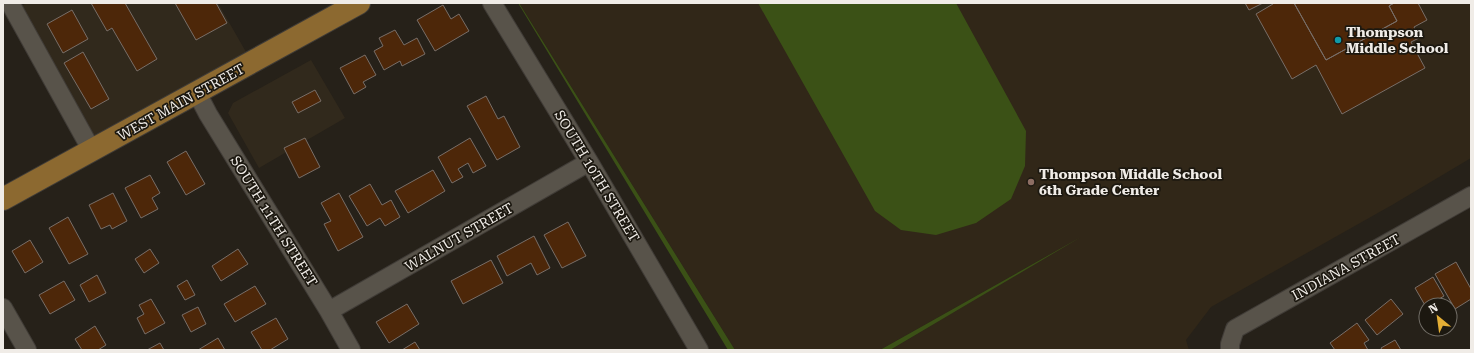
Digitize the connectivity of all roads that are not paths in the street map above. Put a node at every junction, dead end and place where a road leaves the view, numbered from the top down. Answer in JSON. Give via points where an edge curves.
{"nodes":[{"id":1,"x":10,"y":3,"type":"edge"},
{"id":2,"x":359,"y":3,"type":"edge"},
{"id":3,"x":492,"y":3,"type":"edge"},
{"id":4,"x":197,"y":93,"type":"junction"},
{"id":5,"x":92,"y":151,"type":"junction"},
{"id":6,"x":589,"y":162,"type":"junction"},
{"id":7,"x":1471,"y":196,"type":"edge"},
{"id":8,"x":3,"y":199,"type":"edge"},
{"id":9,"x":3,"y":308,"type":"edge"},
{"id":10,"x":329,"y":311,"type":"junction"},
{"id":11,"x":1230,"y":347,"type":"edge"},
{"id":12,"x":27,"y":350,"type":"edge"},
{"id":13,"x":351,"y":350,"type":"edge"},
{"id":14,"x":699,"y":350,"type":"edge"}],
"edges":[{"from":1,"to":5,"type":"street"},
{"from":2,"to":4,"type":"main road","name":"WEST MAIN STREET"},
{"from":3,"to":6,"type":"street","name":"SOUTH 10TH STREET"},
{"from":4,"to":5,"type":"main road","name":"WEST MAIN STREET"},
{"from":4,"to":10,"type":"street","name":"SOUTH 11TH STREET"},
{"from":5,"to":8,"type":"main road","name":"WEST MAIN STREET"},
{"from":6,"to":10,"type":"street","name":"WALNUT STREET"},
{"from":6,"to":14,"type":"street","name":"SOUTH 10TH STREET"},
{"from":7,"to":11,"type":"street","name":"INDIANA STREET","via":[[1235,329]]},
{"from":9,"to":12,"type":"street"},
{"from":10,"to":13,"type":"street","name":"SOUTH 11TH STREET"}]}
